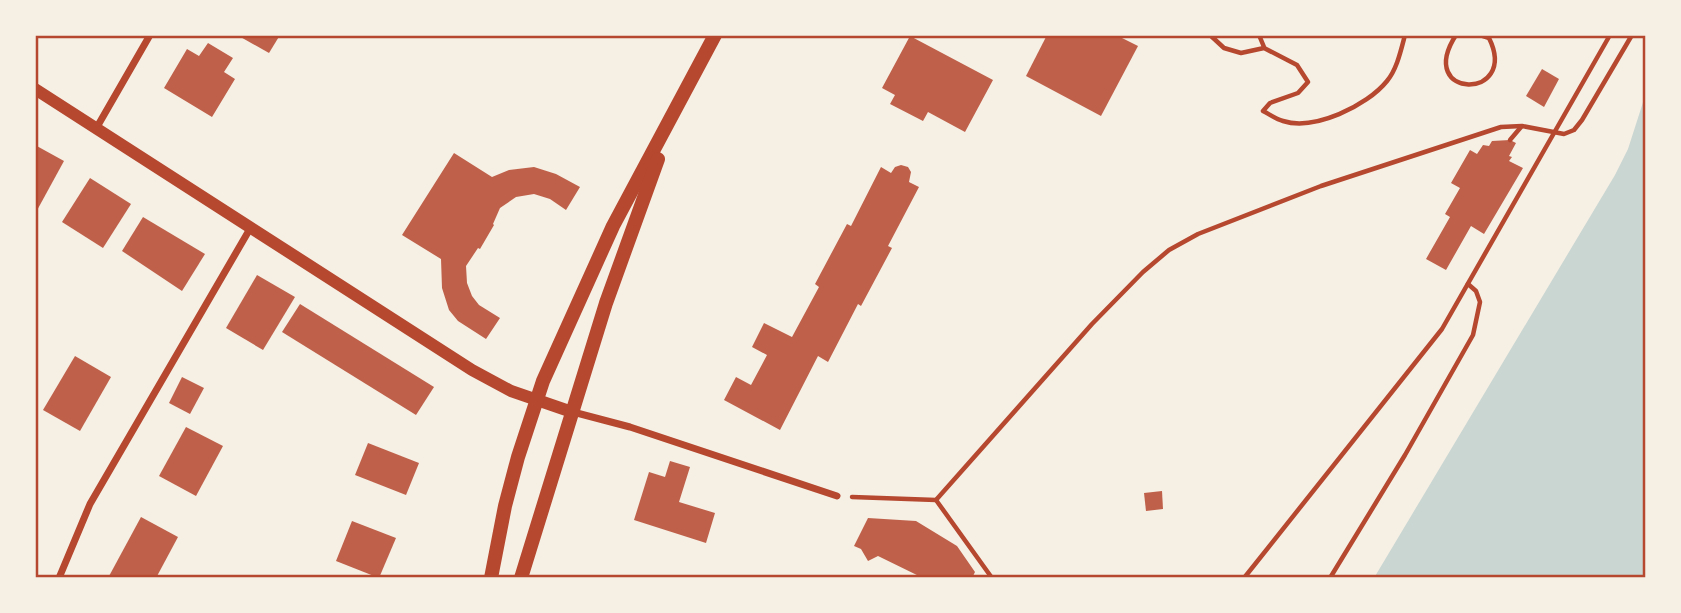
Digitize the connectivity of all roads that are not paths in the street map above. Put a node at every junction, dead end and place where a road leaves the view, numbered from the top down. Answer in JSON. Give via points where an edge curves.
{"nodes":[{"id":1,"x":150,"y":35,"type":"edge"},
{"id":2,"x":715,"y":35,"type":"edge"},
{"id":3,"x":35,"y":89,"type":"edge"},
{"id":4,"x":671,"y":121,"type":"junction"},
{"id":5,"x":97,"y":127,"type":"junction"},
{"id":6,"x":251,"y":226,"type":"junction"},
{"id":7,"x":537,"y":401,"type":"junction"},
{"id":8,"x":572,"y":412,"type":"junction"},
{"id":9,"x":837,"y":496,"type":"road end"},
{"id":10,"x":59,"y":578,"type":"edge"},
{"id":11,"x":491,"y":578,"type":"edge"},
{"id":12,"x":521,"y":578,"type":"edge"}],
"edges":[{"from":1,"to":5,"type":"street"},
{"from":2,"to":4,"type":"main road"},
{"from":3,"to":5,"type":"street"},
{"from":4,"to":7,"type":"main road","via":[[592,270]]},
{"from":4,"to":8,"type":"main road"},
{"from":5,"to":6,"type":"street"},
{"from":6,"to":7,"type":"street","via":[[472,370]]},
{"from":6,"to":10,"type":"street","via":[[90,504]]},
{"from":7,"to":8,"type":"street"},
{"from":7,"to":11,"type":"main road","via":[[508,494]]},
{"from":8,"to":9,"type":"street"},
{"from":8,"to":12,"type":"main road"}]}
